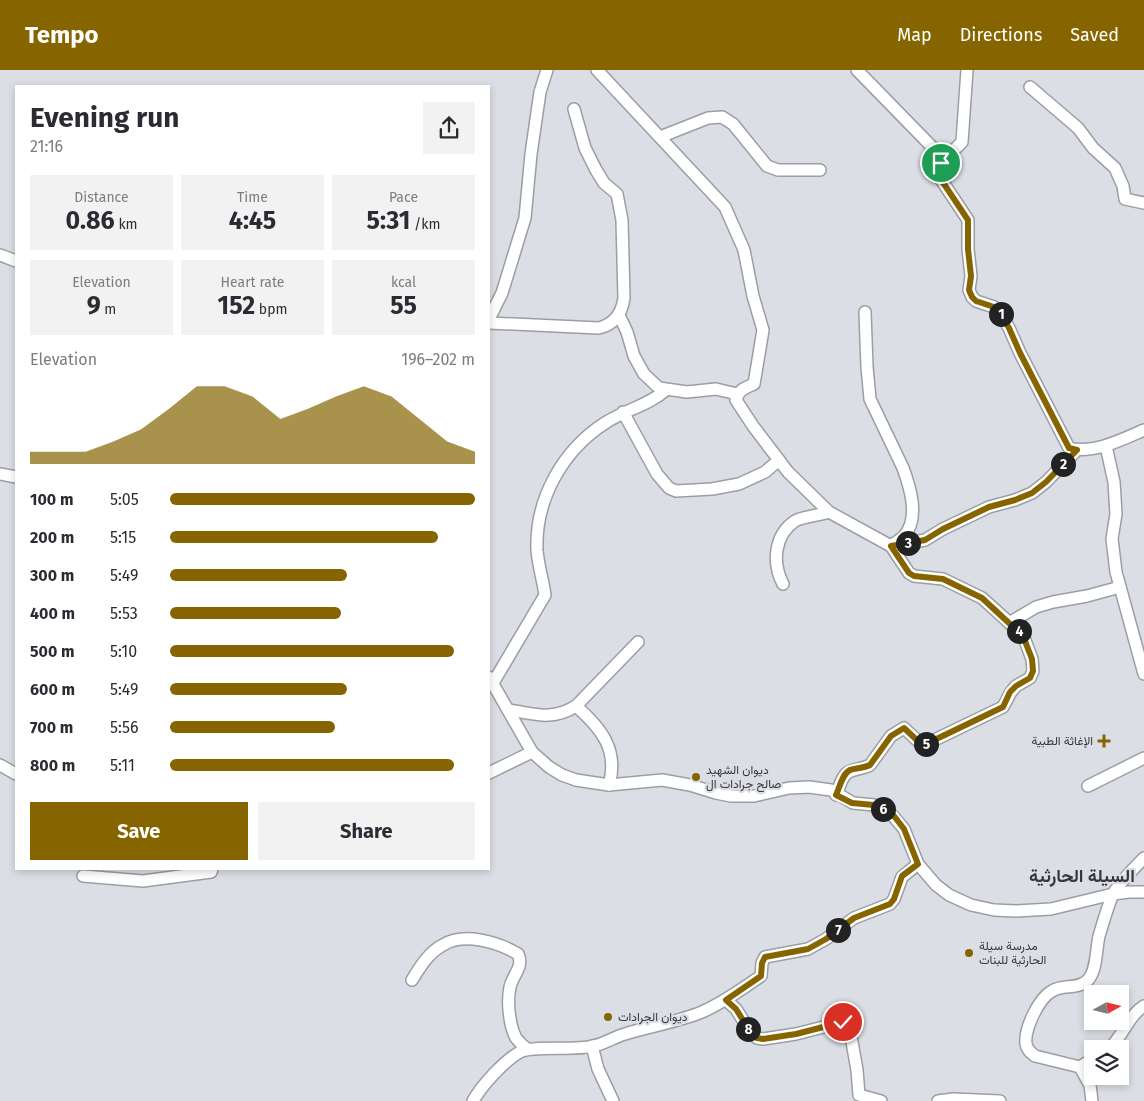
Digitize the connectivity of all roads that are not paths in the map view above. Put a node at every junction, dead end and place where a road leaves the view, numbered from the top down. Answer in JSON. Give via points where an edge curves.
{"nodes":[{"id":1,"x":547,"y":70,"type":"edge"},
{"id":2,"x":597,"y":70,"type":"edge"},
{"id":3,"x":857,"y":70,"type":"edge"},
{"id":4,"x":967,"y":70,"type":"edge"},
{"id":5,"x":1030,"y":87,"type":"dead end"},
{"id":6,"x":574,"y":109,"type":"dead end"},
{"id":7,"x":660,"y":138,"type":"junction"},
{"id":8,"x":941,"y":163,"type":"junction"},
{"id":9,"x":820,"y":170,"type":"dead end"},
{"id":10,"x":1144,"y":203,"type":"edge"},
{"id":11,"x":0,"y":255,"type":"edge"},
{"id":12,"x":15,"y":261,"type":"edge"},
{"id":13,"x":865,"y":312,"type":"dead end"},
{"id":14,"x":619,"y":314,"type":"junction"},
{"id":15,"x":490,"y":319,"type":"edge"},
{"id":16,"x":490,"y":321,"type":"edge"},
{"id":17,"x":666,"y":390,"type":"junction"},
{"id":18,"x":737,"y":394,"type":"junction"},
{"id":19,"x":623,"y":412,"type":"junction"},
{"id":20,"x":1144,"y":430,"type":"edge"},
{"id":21,"x":1106,"y":446,"type":"junction"},
{"id":22,"x":1077,"y":450,"type":"junction"},
{"id":23,"x":779,"y":460,"type":"junction"},
{"id":24,"x":0,"y":474,"type":"edge"},
{"id":25,"x":15,"y":477,"type":"edge"},
{"id":26,"x":829,"y":512,"type":"junction"},
{"id":27,"x":891,"y":546,"type":"junction"},
{"id":28,"x":782,"y":584,"type":"dead end"},
{"id":29,"x":1120,"y":586,"type":"junction"},
{"id":30,"x":1010,"y":623,"type":"junction"},
{"id":31,"x":638,"y":642,"type":"dead end"},
{"id":32,"x":1144,"y":674,"type":"edge"},
{"id":33,"x":491,"y":680,"type":"edge"},
{"id":34,"x":576,"y":706,"type":"junction"},
{"id":35,"x":509,"y":710,"type":"junction"},
{"id":36,"x":532,"y":752,"type":"junction"},
{"id":37,"x":1144,"y":758,"type":"edge"},
{"id":38,"x":0,"y":764,"type":"edge"},
{"id":39,"x":15,"y":773,"type":"edge"},
{"id":40,"x":490,"y":773,"type":"edge"},
{"id":41,"x":609,"y":785,"type":"junction"},
{"id":42,"x":1088,"y":786,"type":"dead end"},
{"id":43,"x":836,"y":795,"type":"junction"},
{"id":44,"x":1144,"y":858,"type":"edge"},
{"id":45,"x":918,"y":864,"type":"junction"},
{"id":46,"x":212,"y":870,"type":"edge"},
{"id":47,"x":83,"y":876,"type":"dead end"},
{"id":48,"x":1144,"y":892,"type":"edge"},
{"id":49,"x":1113,"y":894,"type":"junction"},
{"id":50,"x":412,"y":980,"type":"dead end"},
{"id":51,"x":726,"y":1000,"type":"junction"},
{"id":52,"x":1144,"y":1006,"type":"edge"},
{"id":53,"x":1118,"y":1040,"type":"edge"},
{"id":54,"x":592,"y":1046,"type":"junction"},
{"id":55,"x":527,"y":1049,"type":"junction"},
{"id":56,"x":1084,"y":1064,"type":"edge"},
{"id":57,"x":1080,"y":1067,"type":"junction"},
{"id":58,"x":473,"y":1101,"type":"edge"},
{"id":59,"x":613,"y":1101,"type":"edge"},
{"id":60,"x":881,"y":1101,"type":"edge"},
{"id":61,"x":938,"y":1101,"type":"edge"},
{"id":62,"x":1000,"y":1101,"type":"edge"},
{"id":63,"x":1092,"y":1101,"type":"edge"}],
"edges":[{"from":1,"to":15,"type":"street","via":[[540,92],[525,218],[502,293]]},
{"from":2,"to":7,"type":"street"},
{"from":3,"to":8,"type":"street","via":[[935,150]]},
{"from":4,"to":8,"type":"street","via":[[962,142]]},
{"from":5,"to":10,"type":"street","via":[[1078,128],[1093,148],[1115,168],[1125,199]]},
{"from":6,"to":14,"type":"street","via":[[585,148],[596,170],[604,183],[617,194],[622,220],[624,298]]},
{"from":7,"to":9,"type":"street","via":[[708,118],[722,117],[733,124],[767,166],[778,170]]},
{"from":7,"to":18,"type":"street","via":[[725,207],[744,250],[763,330],[754,384]]},
{"from":8,"to":22,"type":"street","via":[[940,178],[968,220],[969,290],[972,297],[999,311],[1069,448]]},
{"from":11,"to":12,"type":"street"},
{"from":13,"to":27,"type":"street","via":[[870,399],[905,474],[912,503],[910,525],[904,536]]},
{"from":14,"to":16,"type":"street","via":[[610,324],[599,328]]},
{"from":14,"to":17,"type":"street","via":[[644,374],[653,384]]},
{"from":17,"to":18,"type":"street","via":[[716,389]]},
{"from":17,"to":19,"type":"street","via":[[655,399]]},
{"from":18,"to":23,"type":"street","via":[[736,400]]},
{"from":19,"to":23,"type":"street","via":[[657,474],[676,491],[740,484],[765,472]]},
{"from":19,"to":33,"type":"street","via":[[582,442],[550,487],[541,512],[538,534],[538,562],[544,595]]},
{"from":20,"to":21,"type":"street"},
{"from":21,"to":22,"type":"street"},
{"from":21,"to":29,"type":"street","via":[[1114,482],[1116,514],[1112,539]]},
{"from":22,"to":27,"type":"street","via":[[1032,493],[989,507],[925,540]]},
{"from":23,"to":26,"type":"street"},
{"from":24,"to":25,"type":"street"},
{"from":26,"to":27,"type":"street"},
{"from":26,"to":28,"type":"street","via":[[796,520],[780,536],[776,558]]},
{"from":27,"to":30,"type":"street","via":[[909,573],[920,578],[943,579],[982,598]]},
{"from":29,"to":30,"type":"street","via":[[1036,607]]},
{"from":29,"to":32,"type":"street"},
{"from":30,"to":43,"type":"street","via":[[1023,636],[1033,671],[1030,678],[1010,692],[1003,707],[926,744],[920,743],[904,728],[891,736],[870,765],[844,774]]},
{"from":31,"to":34,"type":"street"},
{"from":33,"to":35,"type":"street"},
{"from":34,"to":35,"type":"street","via":[[554,716]]},
{"from":34,"to":41,"type":"street","via":[[592,721],[606,742],[612,761]]},
{"from":35,"to":36,"type":"street"},
{"from":36,"to":40,"type":"street"},
{"from":36,"to":41,"type":"street","via":[[562,775]]},
{"from":37,"to":42,"type":"street"},
{"from":38,"to":39,"type":"street"},
{"from":41,"to":43,"type":"street","via":[[662,780],[731,796],[754,796],[810,787],[831,790]]},
{"from":43,"to":45,"type":"street","via":[[852,803],[874,805],[894,816],[904,829]]},
{"from":44,"to":49,"type":"street"},
{"from":45,"to":49,"type":"street","via":[[936,886],[949,895],[994,910],[1050,909]]},
{"from":45,"to":51,"type":"street","via":[[902,876],[890,904],[854,918],[808,949],[765,957],[761,976]]},
{"from":46,"to":47,"type":"street","via":[[143,881]]},
{"from":48,"to":49,"type":"street"},
{"from":49,"to":57,"type":"street","via":[[1099,936],[1092,973],[1082,984],[1047,994],[1035,1011],[1026,1039],[1029,1052],[1035,1056]]},
{"from":50,"to":55,"type":"street","via":[[432,953],[450,941],[479,940],[506,947],[518,954],[521,965],[510,986],[510,1014],[517,1040]]},
{"from":51,"to":54,"type":"street","via":[[702,1012],[622,1034]]},
{"from":51,"to":60,"type":"street","via":[[757,1038],[796,1034],[843,1022],[848,1025],[859,1095]]},
{"from":52,"to":53,"type":"street","via":[[1133,1015]]},
{"from":54,"to":55,"type":"street","via":[[563,1050]]},
{"from":54,"to":59,"type":"street","via":[[598,1069]]},
{"from":55,"to":58,"type":"street","via":[[499,1069]]},
{"from":56,"to":57,"type":"street"},
{"from":57,"to":63,"type":"street","via":[[1090,1085]]},
{"from":61,"to":62,"type":"street"}]}
